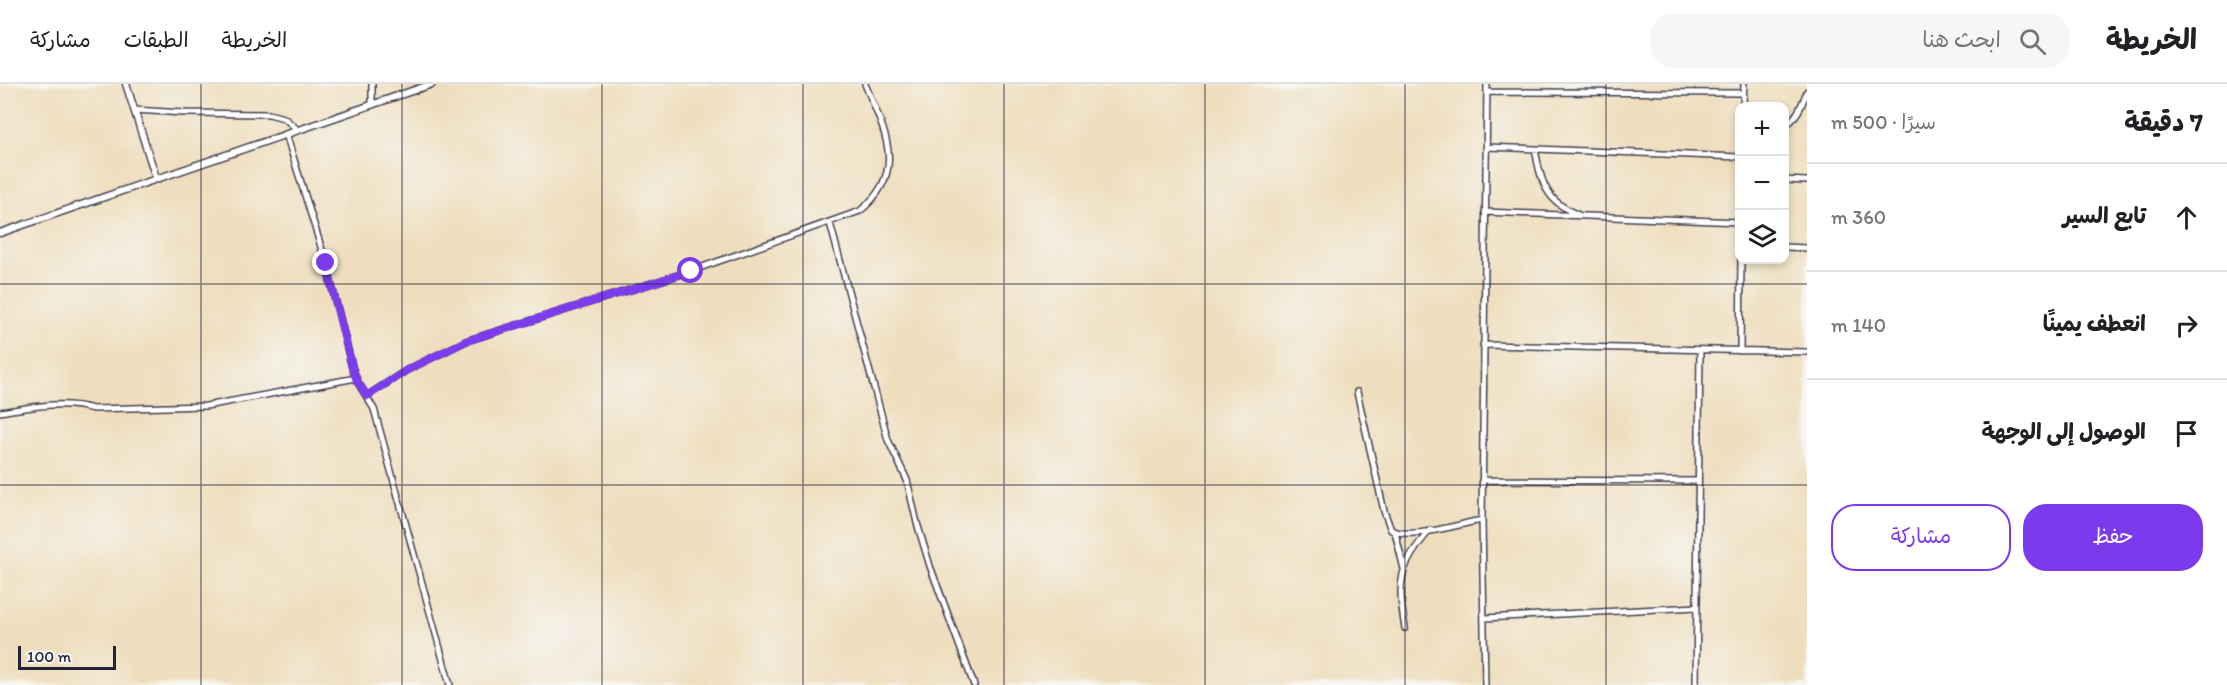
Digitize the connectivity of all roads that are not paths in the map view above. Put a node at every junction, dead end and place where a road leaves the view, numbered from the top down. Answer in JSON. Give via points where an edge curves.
{"nodes":[{"id":1,"x":126,"y":84,"type":"edge"},
{"id":2,"x":372,"y":84,"type":"edge"},
{"id":3,"x":432,"y":84,"type":"edge"},
{"id":4,"x":865,"y":84,"type":"edge"},
{"id":5,"x":1487,"y":84,"type":"edge"},
{"id":6,"x":1645,"y":84,"type":"edge"},
{"id":7,"x":1744,"y":84,"type":"edge"},
{"id":8,"x":1807,"y":91,"type":"edge"},
{"id":9,"x":1487,"y":92,"type":"junction"},
{"id":10,"x":1645,"y":93,"type":"junction"},
{"id":11,"x":1743,"y":93,"type":"junction"},
{"id":12,"x":1743,"y":102,"type":"edge"},
{"id":13,"x":372,"y":105,"type":"junction"},
{"id":14,"x":134,"y":110,"type":"junction"},
{"id":15,"x":1789,"y":124,"type":"edge"},
{"id":16,"x":298,"y":130,"type":"junction"},
{"id":17,"x":286,"y":134,"type":"junction"},
{"id":18,"x":1486,"y":147,"type":"junction"},
{"id":19,"x":1536,"y":149,"type":"junction"},
{"id":20,"x":1735,"y":158,"type":"edge"},
{"id":21,"x":156,"y":178,"type":"junction"},
{"id":22,"x":1789,"y":180,"type":"edge"},
{"id":23,"x":1807,"y":181,"type":"edge"},
{"id":24,"x":1485,"y":212,"type":"junction"},
{"id":25,"x":1583,"y":216,"type":"junction"},
{"id":26,"x":1735,"y":222,"type":"edge"},
{"id":27,"x":830,"y":223,"type":"junction"},
{"id":28,"x":0,"y":233,"type":"edge"},
{"id":29,"x":1789,"y":247,"type":"edge"},
{"id":30,"x":1807,"y":248,"type":"edge"},
{"id":31,"x":1741,"y":264,"type":"edge"},
{"id":32,"x":1483,"y":345,"type":"junction"},
{"id":33,"x":1700,"y":350,"type":"junction"},
{"id":34,"x":1740,"y":351,"type":"junction"},
{"id":35,"x":1807,"y":351,"type":"edge"},
{"id":36,"x":356,"y":378,"type":"junction"},
{"id":37,"x":1357,"y":393,"type":"dead end"},
{"id":38,"x":367,"y":396,"type":"junction"},
{"id":39,"x":0,"y":412,"type":"edge"},
{"id":40,"x":1482,"y":480,"type":"junction"},
{"id":41,"x":1698,"y":481,"type":"junction"},
{"id":42,"x":1482,"y":520,"type":"junction"},
{"id":43,"x":1430,"y":530,"type":"junction"},
{"id":44,"x":1395,"y":532,"type":"junction"},
{"id":45,"x":1404,"y":569,"type":"junction"},
{"id":46,"x":1697,"y":607,"type":"junction"},
{"id":47,"x":1484,"y":618,"type":"junction"},
{"id":48,"x":1405,"y":628,"type":"dead end"},
{"id":49,"x":450,"y":685,"type":"edge"},
{"id":50,"x":974,"y":685,"type":"edge"},
{"id":51,"x":1485,"y":685,"type":"edge"},
{"id":52,"x":1696,"y":685,"type":"edge"}],
"edges":[{"from":1,"to":14,"type":"street"},
{"from":2,"to":13,"type":"street"},
{"from":3,"to":13,"type":"street"},
{"from":4,"to":27,"type":"street","via":[[888,146],[888,170],[869,204]]},
{"from":5,"to":9,"type":"street"},
{"from":6,"to":10,"type":"street"},
{"from":7,"to":11,"type":"street"},
{"from":8,"to":15,"type":"street"},
{"from":9,"to":10,"type":"street"},
{"from":9,"to":18,"type":"street"},
{"from":10,"to":11,"type":"street"},
{"from":11,"to":12,"type":"street"},
{"from":13,"to":16,"type":"street"},
{"from":14,"to":16,"type":"street","via":[[269,114],[284,118]]},
{"from":14,"to":21,"type":"street"},
{"from":16,"to":17,"type":"street"},
{"from":17,"to":21,"type":"street"},
{"from":17,"to":36,"type":"street"},
{"from":18,"to":19,"type":"street"},
{"from":18,"to":24,"type":"street"},
{"from":19,"to":20,"type":"street"},
{"from":19,"to":25,"type":"street","via":[[1541,179],[1552,197],[1564,210]]},
{"from":21,"to":28,"type":"street"},
{"from":22,"to":23,"type":"street"},
{"from":24,"to":25,"type":"street"},
{"from":24,"to":32,"type":"street"},
{"from":25,"to":26,"type":"street"},
{"from":27,"to":38,"type":"street","via":[[466,341],[407,370]]},
{"from":27,"to":50,"type":"street","via":[[888,440],[907,480],[930,566]]},
{"from":29,"to":30,"type":"street"},
{"from":31,"to":34,"type":"street"},
{"from":32,"to":33,"type":"street"},
{"from":32,"to":40,"type":"street"},
{"from":33,"to":34,"type":"street"},
{"from":33,"to":41,"type":"street"},
{"from":34,"to":35,"type":"street"},
{"from":36,"to":38,"type":"street"},
{"from":36,"to":39,"type":"street","via":[[206,406],[26,406]]},
{"from":37,"to":44,"type":"street","via":[[1387,523]]},
{"from":38,"to":49,"type":"street","via":[[374,409]]},
{"from":40,"to":41,"type":"street"},
{"from":40,"to":42,"type":"street"},
{"from":41,"to":46,"type":"street"},
{"from":42,"to":43,"type":"street"},
{"from":42,"to":47,"type":"street"},
{"from":43,"to":44,"type":"street"},
{"from":43,"to":45,"type":"street"},
{"from":44,"to":45,"type":"street"},
{"from":45,"to":48,"type":"street","via":[[1400,601]]},
{"from":46,"to":47,"type":"street"},
{"from":46,"to":52,"type":"street"},
{"from":47,"to":51,"type":"street"}]}
